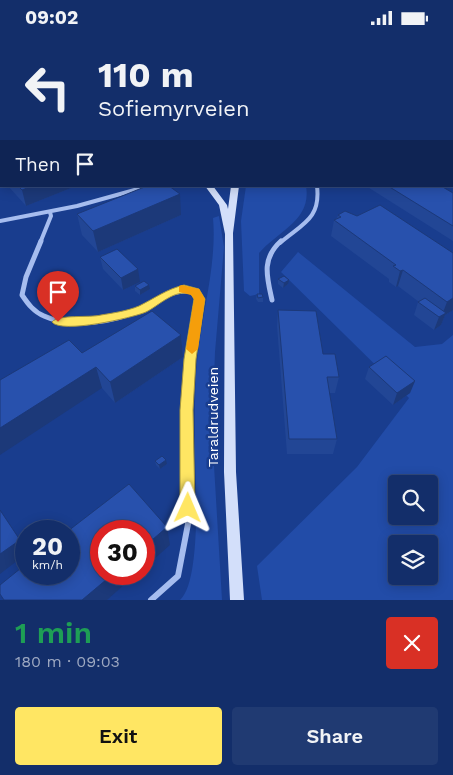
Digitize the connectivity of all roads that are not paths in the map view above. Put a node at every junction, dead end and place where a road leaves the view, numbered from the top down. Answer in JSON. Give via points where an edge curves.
{"nodes":[{"id":1,"x":145,"y":187,"type":"edge"},
{"id":2,"x":210,"y":187,"type":"edge"},
{"id":3,"x":235,"y":187,"type":"edge"},
{"id":4,"x":317,"y":187,"type":"edge"},
{"id":5,"x":50,"y":212,"type":"junction"},
{"id":6,"x":0,"y":221,"type":"edge"},
{"id":7,"x":229,"y":234,"type":"junction"},
{"id":8,"x":272,"y":300,"type":"dead end"},
{"id":9,"x":151,"y":600,"type":"edge"},
{"id":10,"x":237,"y":600,"type":"edge"}],
"edges":[{"from":1,"to":5,"type":"street"},
{"from":2,"to":7,"type":"main road","name":"Taraldrudveien","via":[[223,205]]},
{"from":3,"to":7,"type":"main road","name":"Taraldrudveien"},
{"from":4,"to":8,"type":"street","via":[[318,204],[314,216],[275,244],[269,256],[266,270]]},
{"from":5,"to":6,"type":"street"},
{"from":5,"to":9,"type":"street","via":[[22,295],[35,311],[58,322],[97,320],[141,309],[170,292],[184,289],[195,292],[200,299],[186,410],[188,524],[178,576]]},
{"from":7,"to":10,"type":"main road","name":"Taraldrudveien","via":[[230,472]]}]}
